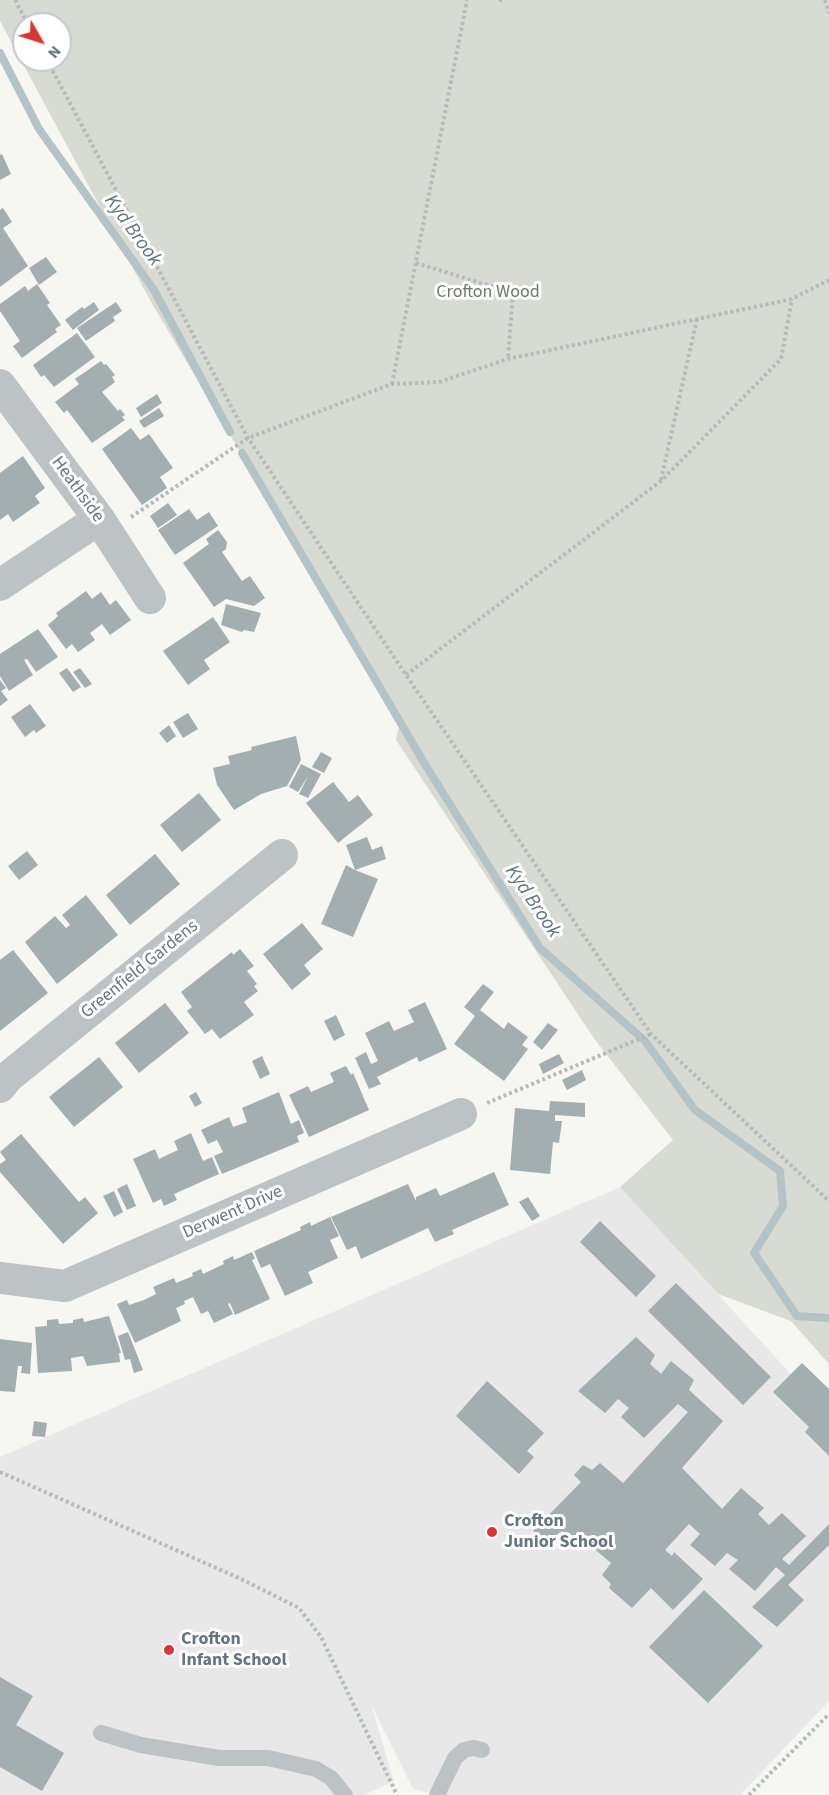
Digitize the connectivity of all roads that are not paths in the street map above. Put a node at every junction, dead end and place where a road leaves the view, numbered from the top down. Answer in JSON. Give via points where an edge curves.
{"nodes":[{"id":1,"x":0,"y":386,"type":"edge"},
{"id":2,"x":103,"y":526,"type":"junction"},
{"id":3,"x":0,"y":585,"type":"edge"},
{"id":4,"x":150,"y":598,"type":"dead end"},
{"id":5,"x":282,"y":855,"type":"dead end"},
{"id":6,"x":0,"y":1088,"type":"edge"},
{"id":7,"x":461,"y":1113,"type":"road end"},
{"id":8,"x":0,"y":1278,"type":"edge"},
{"id":9,"x":101,"y":1733,"type":"dead end"},
{"id":10,"x":482,"y":1750,"type":"dead end"},
{"id":11,"x":345,"y":1795,"type":"edge"},
{"id":12,"x":436,"y":1795,"type":"edge"}],
"edges":[{"from":1,"to":2,"type":"street","name":"Heathside"},
{"from":2,"to":3,"type":"street"},
{"from":2,"to":4,"type":"street","name":"Heathside"},
{"from":5,"to":6,"type":"street","name":"Greenfield Gardens","via":[[8,1077]]},
{"from":7,"to":8,"type":"street","name":"Derwent Drive","via":[[65,1286]]},
{"from":9,"to":11,"type":"lane","via":[[219,1758],[268,1758],[315,1769],[331,1778]]},
{"from":10,"to":12,"type":"lane","via":[[464,1750],[455,1758]]}]}
